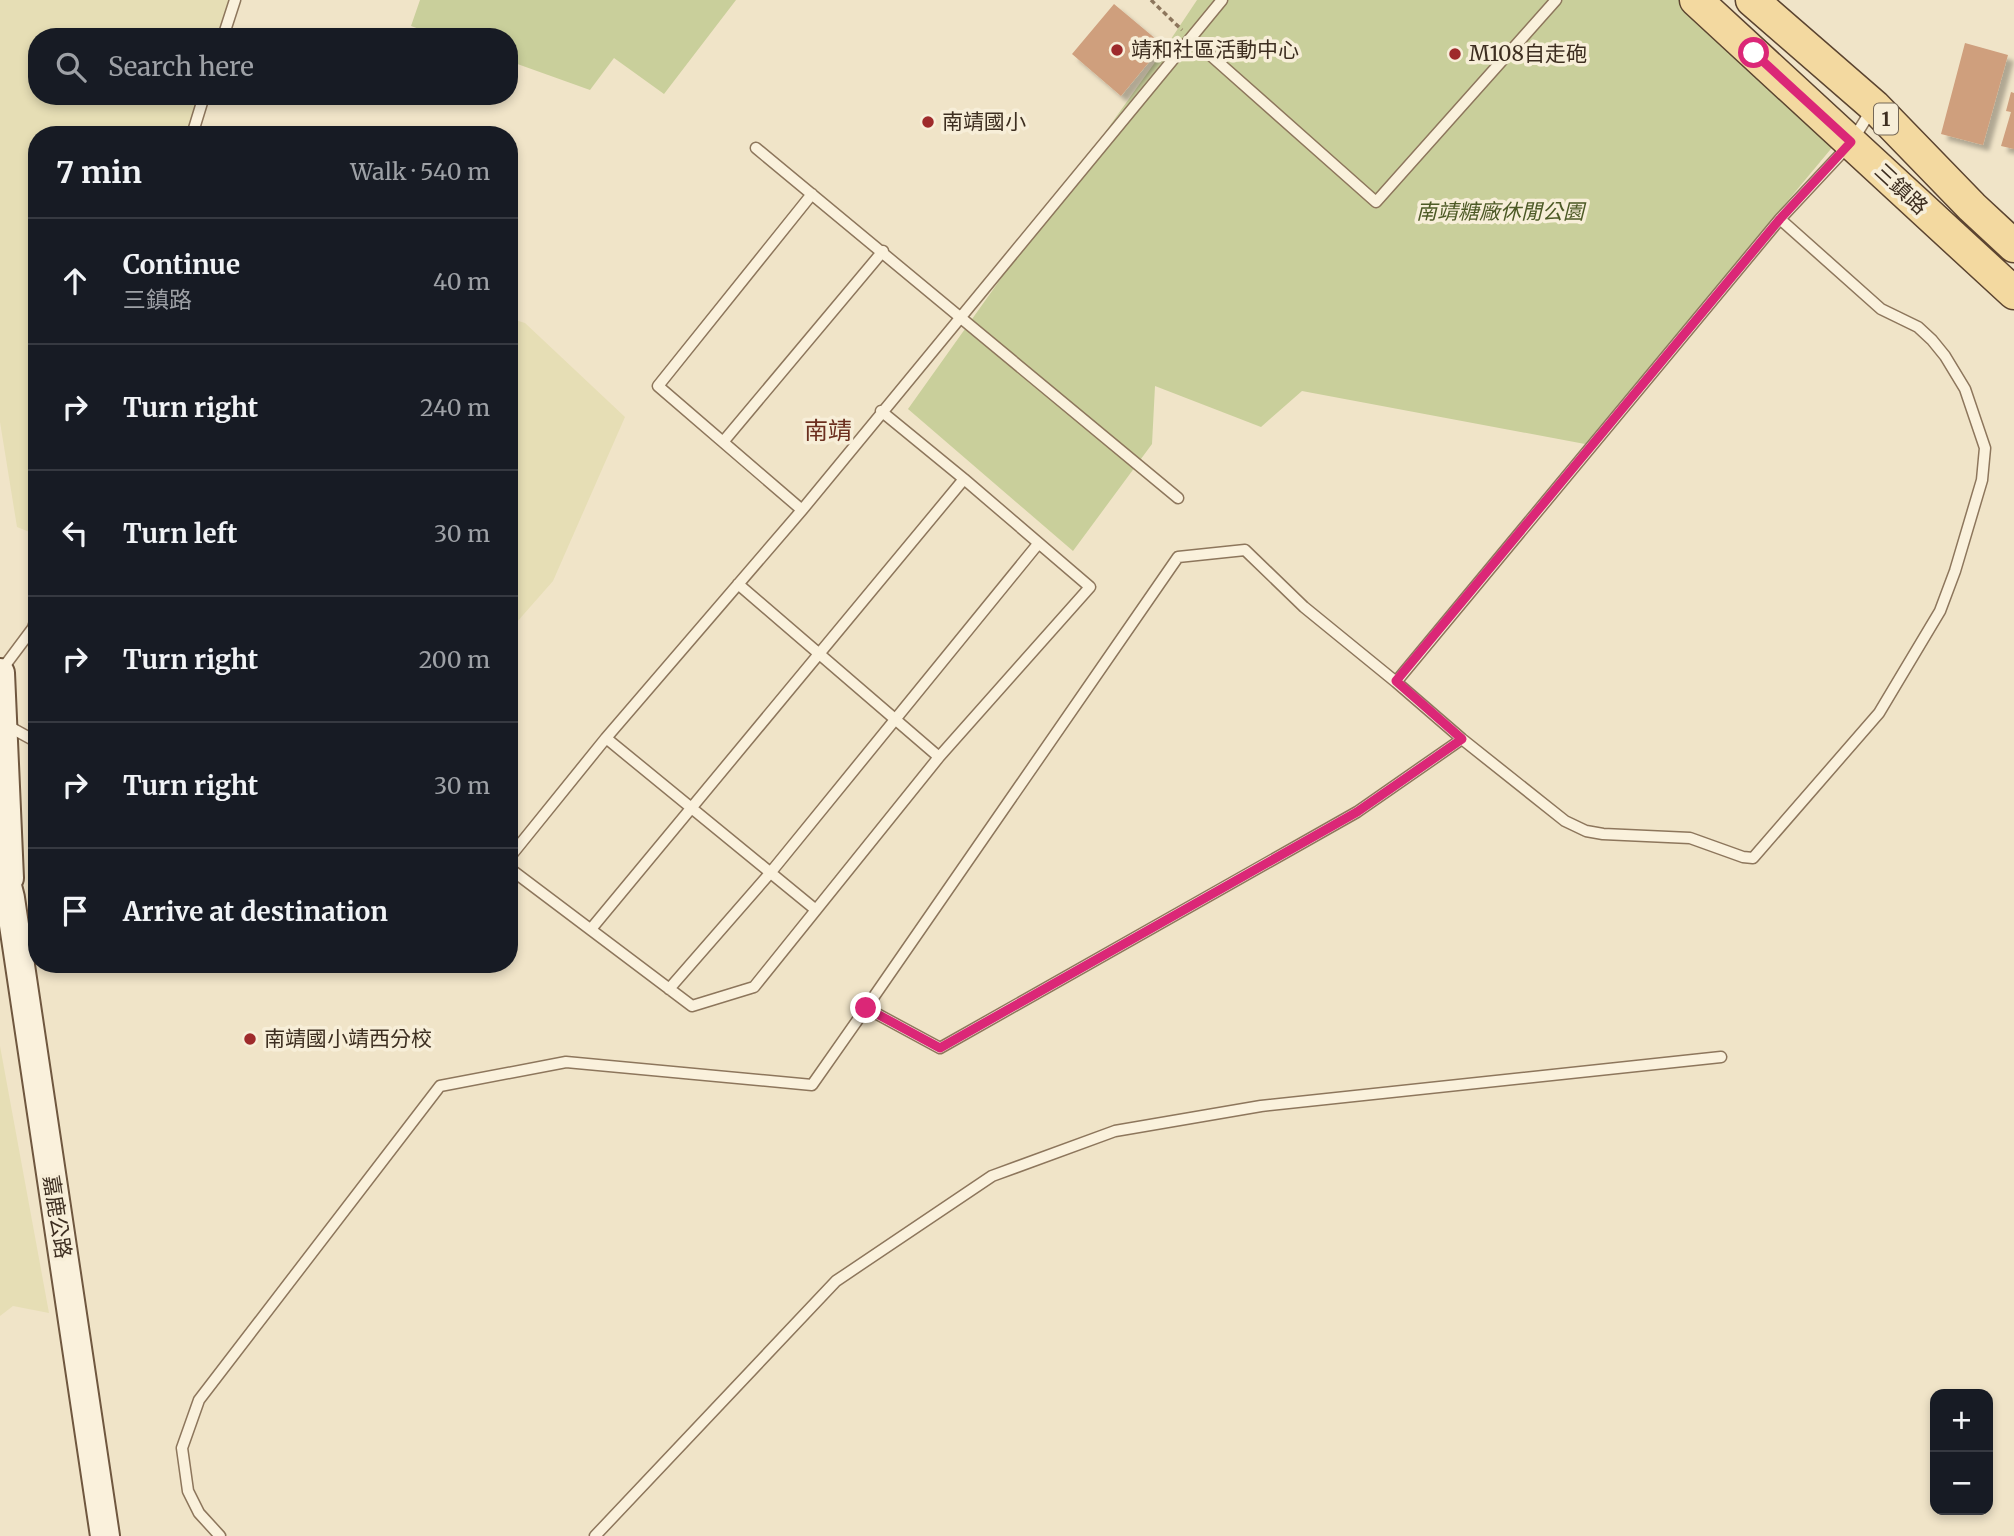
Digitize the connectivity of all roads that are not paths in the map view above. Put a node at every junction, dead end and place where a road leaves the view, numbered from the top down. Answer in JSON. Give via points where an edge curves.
{"nodes":[{"id":1,"x":235,"y":0,"type":"edge"},
{"id":2,"x":1222,"y":0,"type":"edge"},
{"id":3,"x":1556,"y":0,"type":"edge"},
{"id":4,"x":1696,"y":0,"type":"edge"},
{"id":5,"x":1752,"y":0,"type":"edge"},
{"id":6,"x":226,"y":28,"type":"edge"},
{"id":7,"x":1191,"y":38,"type":"junction"},
{"id":8,"x":201,"y":105,"type":"edge"},
{"id":9,"x":1874,"y":106,"type":"junction"},
{"id":10,"x":195,"y":126,"type":"edge"},
{"id":11,"x":1851,"y":142,"type":"junction"},
{"id":12,"x":756,"y":148,"type":"dead end"},
{"id":13,"x":813,"y":194,"type":"junction"},
{"id":14,"x":1780,"y":219,"type":"junction"},
{"id":15,"x":2014,"y":246,"type":"edge"},
{"id":16,"x":883,"y":251,"type":"junction"},
{"id":17,"x":2014,"y":293,"type":"edge"},
{"id":18,"x":961,"y":316,"type":"junction"},
{"id":19,"x":881,"y":411,"type":"junction"},
{"id":20,"x":723,"y":442,"type":"junction"},
{"id":21,"x":964,"y":479,"type":"junction"},
{"id":22,"x":1178,"y":498,"type":"dead end"},
{"id":23,"x":802,"y":510,"type":"junction"},
{"id":24,"x":1038,"y":544,"type":"junction"},
{"id":25,"x":738,"y":584,"type":"junction"},
{"id":26,"x":28,"y":635,"type":"edge"},
{"id":27,"x":820,"y":653,"type":"junction"},
{"id":28,"x":0,"y":673,"type":"edge"},
{"id":29,"x":1396,"y":681,"type":"junction"},
{"id":30,"x":895,"y":719,"type":"junction"},
{"id":31,"x":3,"y":723,"type":"junction"},
{"id":32,"x":28,"y":737,"type":"edge"},
{"id":33,"x":606,"y":738,"type":"junction"},
{"id":34,"x":1462,"y":739,"type":"junction"},
{"id":35,"x":939,"y":757,"type":"junction"},
{"id":36,"x":691,"y":806,"type":"junction"},
{"id":37,"x":518,"y":847,"type":"edge"},
{"id":38,"x":0,"y":858,"type":"edge"},
{"id":39,"x":771,"y":872,"type":"junction"},
{"id":40,"x":518,"y":875,"type":"edge"},
{"id":41,"x":5,"y":897,"type":"edge"},
{"id":42,"x":816,"y":910,"type":"junction"},
{"id":43,"x":591,"y":929,"type":"junction"},
{"id":44,"x":669,"y":989,"type":"junction"},
{"id":45,"x":866,"y":1008,"type":"junction"},
{"id":46,"x":1721,"y":1058,"type":"dead end"},
{"id":47,"x":105,"y":1536,"type":"edge"},
{"id":48,"x":220,"y":1536,"type":"edge"},
{"id":49,"x":596,"y":1536,"type":"edge"}],
"edges":[{"from":1,"to":6,"type":"lane"},
{"from":2,"to":7,"type":"lane"},
{"from":3,"to":7,"type":"lane","via":[[1376,202]]},
{"from":4,"to":11,"type":"main road","name":"三鎮路","number":"1"},
{"from":5,"to":9,"type":"main road","name":"三鎮路","number":"1"},
{"from":7,"to":18,"type":"lane"},
{"from":8,"to":10,"type":"lane"},
{"from":9,"to":11,"type":"lane"},
{"from":9,"to":15,"type":"main road","name":"三鎮路","number":"1"},
{"from":11,"to":14,"type":"lane"},
{"from":11,"to":17,"type":"main road","name":"三鎮路","number":"1"},
{"from":12,"to":13,"type":"lane"},
{"from":13,"to":16,"type":"lane"},
{"from":13,"to":20,"type":"lane","via":[[658,386]]},
{"from":14,"to":29,"type":"lane"},
{"from":14,"to":34,"type":"lane","via":[[1881,309],[1918,327],[1932,340],[1965,389],[1985,448],[1982,480],[1940,611],[1879,713],[1753,858],[1690,838],[1586,831],[1565,821]]},
{"from":16,"to":18,"type":"lane"},
{"from":16,"to":20,"type":"lane"},
{"from":18,"to":19,"type":"lane"},
{"from":18,"to":22,"type":"lane"},
{"from":19,"to":21,"type":"lane"},
{"from":19,"to":23,"type":"lane"},
{"from":20,"to":23,"type":"lane"},
{"from":21,"to":24,"type":"lane"},
{"from":21,"to":27,"type":"lane"},
{"from":23,"to":25,"type":"lane"},
{"from":24,"to":30,"type":"lane"},
{"from":24,"to":35,"type":"lane","via":[[1090,587]]},
{"from":25,"to":27,"type":"lane"},
{"from":25,"to":33,"type":"lane"},
{"from":26,"to":28,"type":"lane"},
{"from":27,"to":30,"type":"lane"},
{"from":27,"to":36,"type":"lane"},
{"from":28,"to":31,"type":"main road","name":"嘉鹿公路"},
{"from":29,"to":34,"type":"lane"},
{"from":29,"to":45,"type":"lane","via":[[1304,607],[1245,550],[1178,557]]},
{"from":30,"to":35,"type":"lane"},
{"from":30,"to":39,"type":"lane"},
{"from":31,"to":32,"type":"lane"},
{"from":31,"to":41,"type":"main road","name":"嘉鹿公路"},
{"from":33,"to":36,"type":"lane"},
{"from":33,"to":37,"type":"lane"},
{"from":34,"to":45,"type":"lane","via":[[1357,812],[940,1048]]},
{"from":35,"to":42,"type":"lane"},
{"from":36,"to":39,"type":"lane"},
{"from":36,"to":43,"type":"lane"},
{"from":38,"to":41,"type":"main road","name":"嘉鹿公路"},
{"from":39,"to":42,"type":"lane"},
{"from":39,"to":44,"type":"lane"},
{"from":40,"to":43,"type":"lane"},
{"from":41,"to":47,"type":"main road","name":"嘉鹿公路"},
{"from":42,"to":44,"type":"lane","via":[[754,987],[692,1006]]},
{"from":43,"to":44,"type":"lane"},
{"from":45,"to":48,"type":"lane","via":[[812,1085],[566,1062],[440,1086],[199,1400],[182,1448],[188,1491],[199,1513]]},
{"from":46,"to":49,"type":"lane","via":[[1261,1106],[1115,1130],[992,1176],[836,1281]]}]}
